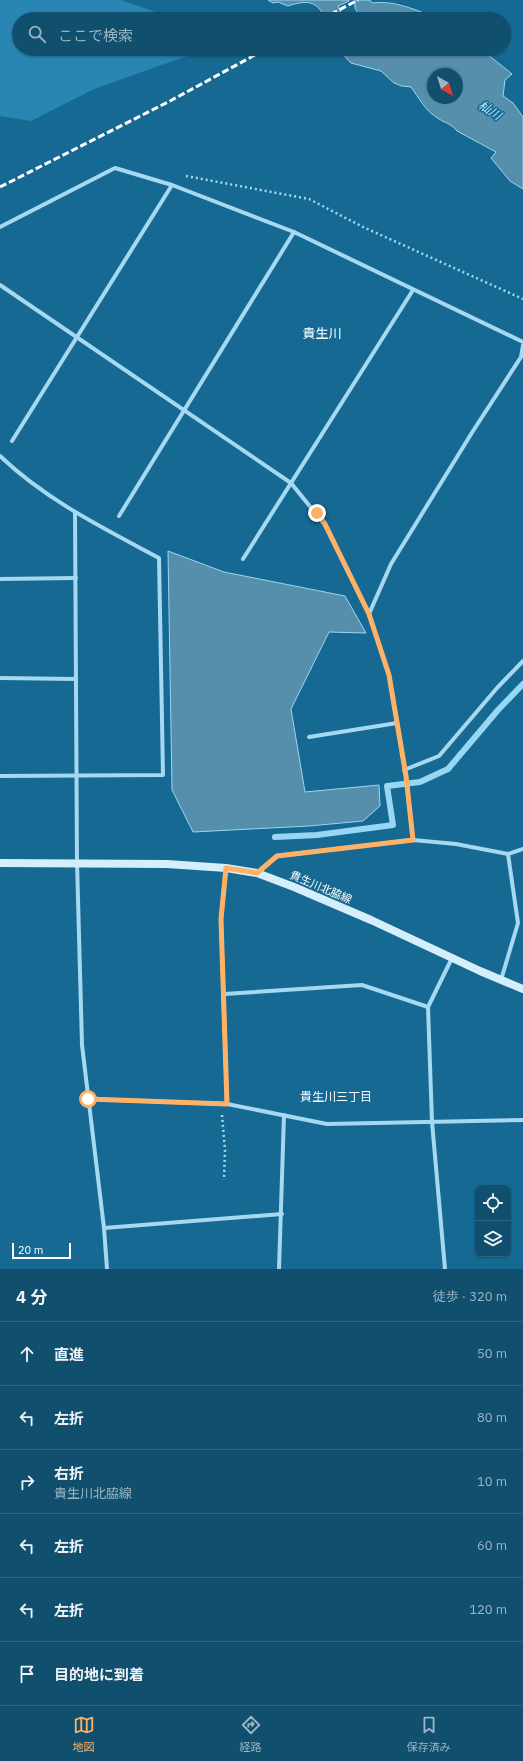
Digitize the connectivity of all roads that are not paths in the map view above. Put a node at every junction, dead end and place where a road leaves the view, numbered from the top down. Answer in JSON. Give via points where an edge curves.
{"nodes":[{"id":1,"x":172,"y":184,"type":"junction"},
{"id":2,"x":0,"y":227,"type":"edge"},
{"id":3,"x":294,"y":232,"type":"junction"},
{"id":4,"x":0,"y":285,"type":"edge"},
{"id":5,"x":413,"y":290,"type":"junction"},
{"id":6,"x":76,"y":336,"type":"junction"},
{"id":7,"x":523,"y":342,"type":"edge"},
{"id":8,"x":523,"y":345,"type":"edge"},
{"id":9,"x":185,"y":410,"type":"junction"},
{"id":10,"x":12,"y":440,"type":"dead end"},
{"id":11,"x":0,"y":456,"type":"edge"},
{"id":12,"x":291,"y":483,"type":"junction"},
{"id":13,"x":75,"y":513,"type":"junction"},
{"id":14,"x":119,"y":516,"type":"dead end"},
{"id":15,"x":243,"y":559,"type":"dead end"},
{"id":16,"x":76,"y":578,"type":"junction"},
{"id":17,"x":0,"y":579,"type":"edge"},
{"id":18,"x":369,"y":614,"type":"junction"},
{"id":19,"x":523,"y":662,"type":"edge"},
{"id":20,"x":0,"y":678,"type":"edge"},
{"id":21,"x":76,"y":679,"type":"junction"},
{"id":22,"x":397,"y":723,"type":"junction"},
{"id":23,"x":309,"y":737,"type":"dead end"},
{"id":24,"x":404,"y":770,"type":"junction"},
{"id":25,"x":0,"y":776,"type":"edge"},
{"id":26,"x":77,"y":776,"type":"junction"},
{"id":27,"x":413,"y":840,"type":"junction"},
{"id":28,"x":523,"y":849,"type":"edge"},
{"id":29,"x":508,"y":854,"type":"junction"},
{"id":30,"x":77,"y":862,"type":"junction"},
{"id":31,"x":0,"y":863,"type":"edge"},
{"id":32,"x":226,"y":868,"type":"junction"},
{"id":33,"x":257,"y":873,"type":"junction"},
{"id":34,"x":452,"y":958,"type":"junction"},
{"id":35,"x":501,"y":980,"type":"junction"},
{"id":36,"x":523,"y":989,"type":"edge"},
{"id":37,"x":224,"y":994,"type":"junction"},
{"id":38,"x":428,"y":1007,"type":"junction"},
{"id":39,"x":88,"y":1099,"type":"junction"},
{"id":40,"x":227,"y":1104,"type":"junction"},
{"id":41,"x":284,"y":1115,"type":"junction"},
{"id":42,"x":523,"y":1120,"type":"edge"},
{"id":43,"x":432,"y":1122,"type":"junction"},
{"id":44,"x":282,"y":1214,"type":"junction"},
{"id":45,"x":104,"y":1228,"type":"junction"},
{"id":46,"x":106,"y":1269,"type":"edge"},
{"id":47,"x":279,"y":1269,"type":"edge"},
{"id":48,"x":445,"y":1269,"type":"edge"}],
"edges":[{"from":1,"to":2,"type":"street","via":[[115,168]]},
{"from":1,"to":3,"type":"street"},
{"from":1,"to":6,"type":"street"},
{"from":3,"to":5,"type":"street"},
{"from":3,"to":9,"type":"street"},
{"from":4,"to":6,"type":"street"},
{"from":5,"to":7,"type":"street"},
{"from":5,"to":12,"type":"street"},
{"from":6,"to":9,"type":"street"},
{"from":6,"to":10,"type":"street"},
{"from":8,"to":18,"type":"street","via":[[521,357],[391,564]]},
{"from":9,"to":12,"type":"street"},
{"from":9,"to":14,"type":"street"},
{"from":11,"to":13,"type":"street","via":[[48,496]]},
{"from":12,"to":15,"type":"street"},
{"from":12,"to":18,"type":"street","via":[[325,524]]},
{"from":13,"to":16,"type":"street"},
{"from":13,"to":26,"type":"street","via":[[159,558],[163,775]]},
{"from":16,"to":17,"type":"street"},
{"from":16,"to":21,"type":"street"},
{"from":18,"to":22,"type":"street","via":[[389,675]]},
{"from":19,"to":24,"type":"street","via":[[439,756]]},
{"from":20,"to":21,"type":"street"},
{"from":21,"to":26,"type":"street"},
{"from":22,"to":23,"type":"street"},
{"from":22,"to":24,"type":"street"},
{"from":24,"to":27,"type":"street"},
{"from":25,"to":26,"type":"street"},
{"from":26,"to":30,"type":"street"},
{"from":27,"to":29,"type":"street","via":[[456,844]]},
{"from":27,"to":33,"type":"street","via":[[277,856]]},
{"from":28,"to":29,"type":"street"},
{"from":29,"to":35,"type":"street","via":[[518,923]]},
{"from":30,"to":31,"type":"main road","name":"貴生川北脇線"},
{"from":30,"to":32,"type":"main road","name":"貴生川北脇線"},
{"from":30,"to":39,"type":"street","via":[[82,1046]]},
{"from":32,"to":33,"type":"main road","name":"貴生川北脇線"},
{"from":32,"to":37,"type":"street","via":[[221,919]]},
{"from":33,"to":34,"type":"main road","name":"貴生川北脇線","via":[[371,920]]},
{"from":34,"to":35,"type":"main road","name":"貴生川北脇線"},
{"from":34,"to":38,"type":"street"},
{"from":35,"to":36,"type":"main road","name":"貴生川北脇線"},
{"from":37,"to":38,"type":"street","via":[[362,986]]},
{"from":37,"to":40,"type":"street"},
{"from":38,"to":43,"type":"street"},
{"from":39,"to":40,"type":"street"},
{"from":39,"to":45,"type":"street"},
{"from":40,"to":41,"type":"street"},
{"from":41,"to":43,"type":"street","via":[[327,1124]]},
{"from":41,"to":44,"type":"street"},
{"from":42,"to":43,"type":"street"},
{"from":43,"to":48,"type":"street"},
{"from":44,"to":45,"type":"street"},
{"from":44,"to":47,"type":"street"},
{"from":45,"to":46,"type":"street"}]}
